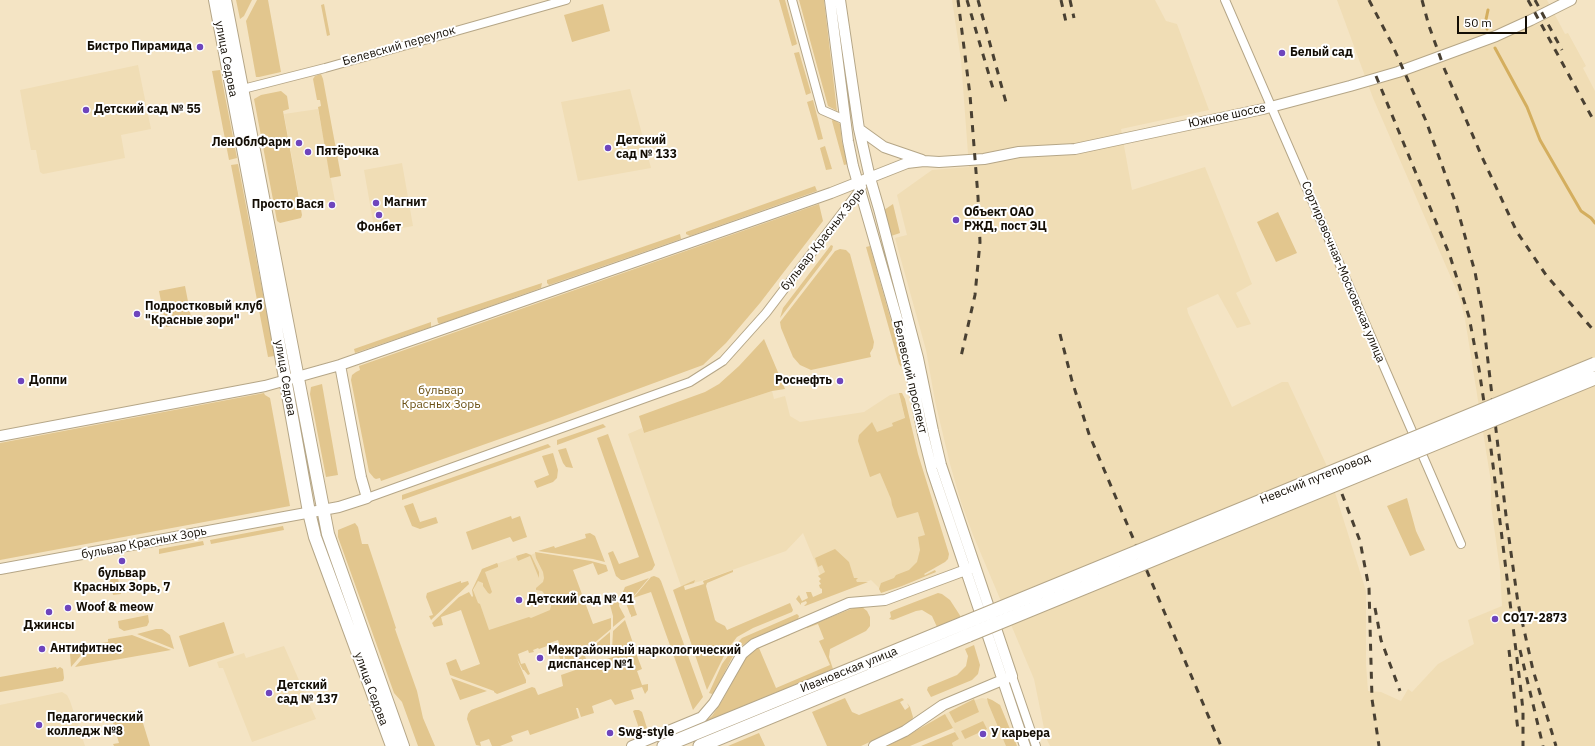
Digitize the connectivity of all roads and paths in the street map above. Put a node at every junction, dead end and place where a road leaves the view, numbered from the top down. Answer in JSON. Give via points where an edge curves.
{"nodes":[{"id":1,"x":215,"y":0,"type":"edge"},
{"id":2,"x":225,"y":0,"type":"edge"},
{"id":3,"x":566,"y":0,"type":"edge"},
{"id":4,"x":792,"y":0,"type":"edge"},
{"id":5,"x":830,"y":0,"type":"edge"},
{"id":6,"x":840,"y":0,"type":"edge"},
{"id":7,"x":1225,"y":0,"type":"edge"},
{"id":8,"x":1571,"y":0,"type":"edge"},
{"id":9,"x":237,"y":90,"type":"junction"},
{"id":10,"x":1272,"y":107,"type":"junction"},
{"id":11,"x":845,"y":120,"type":"junction"},
{"id":12,"x":859,"y":129,"type":"junction"},
{"id":13,"x":924,"y":161,"type":"junction"},
{"id":14,"x":870,"y":178,"type":"junction"},
{"id":15,"x":859,"y":186,"type":"junction"},
{"id":16,"x":1595,"y":364,"type":"edge"},
{"id":17,"x":340,"y":365,"type":"junction"},
{"id":18,"x":298,"y":377,"type":"junction"},
{"id":19,"x":1595,"y":378,"type":"edge"},
{"id":20,"x":285,"y":380,"type":"junction"},
{"id":21,"x":0,"y":436,"type":"edge"},
{"id":22,"x":367,"y":498,"type":"junction"},
{"id":23,"x":322,"y":510,"type":"junction"},
{"id":24,"x":309,"y":512,"type":"junction"},
{"id":25,"x":1461,"y":544,"type":"dead end"},
{"id":26,"x":971,"y":568,"type":"junction"},
{"id":27,"x":0,"y":569,"type":"edge"},
{"id":28,"x":1037,"y":600,"type":"junction"},
{"id":29,"x":966,"y":629,"type":"junction"},
{"id":30,"x":1008,"y":678,"type":"junction"},
{"id":31,"x":392,"y":746,"type":"edge"},
{"id":32,"x":402,"y":746,"type":"edge"},
{"id":33,"x":632,"y":746,"type":"edge"},
{"id":34,"x":664,"y":746,"type":"edge"},
{"id":35,"x":700,"y":746,"type":"edge"},
{"id":36,"x":874,"y":746,"type":"edge"},
{"id":37,"x":1025,"y":746,"type":"edge"},
{"id":38,"x":1036,"y":746,"type":"edge"}],
"edges":[{"from":1,"to":9,"type":"main road","name":"улица Седова"},
{"from":2,"to":9,"type":"main road","name":"улица Седова"},
{"from":3,"to":9,"type":"street","name":"Белевский переулок"},
{"from":4,"to":11,"type":"street","via":[[822,110]]},
{"from":5,"to":11,"type":"street","name":"Белевский проспект"},
{"from":6,"to":12,"type":"street","name":"Белевский проспект"},
{"from":7,"to":10,"type":"street","name":"Сортировочная-Московская улица"},
{"from":8,"to":10,"type":"street","name":"Южное шоссе","via":[[1513,29],[1398,72]]},
{"from":9,"to":18,"type":"main road","name":"улица Седова"},
{"from":9,"to":20,"type":"main road","name":"улица Седова"},
{"from":10,"to":13,"type":"street","name":"Южное шоссе","via":[[1075,149],[1019,152],[984,159]]},
{"from":10,"to":25,"type":"street","name":"Сортировочная-Московская улица"},
{"from":11,"to":15,"type":"street","name":"Белевский проспект"},
{"from":12,"to":13,"type":"street","via":[[884,147]]},
{"from":12,"to":14,"type":"street","name":"Белевский проспект"},
{"from":13,"to":14,"type":"street","name":"Южное шоссе","via":[[907,163]]},
{"from":14,"to":15,"type":"street","name":"бульвар Красных Зорь"},
{"from":14,"to":26,"type":"street","name":"Белевский проспект","via":[[918,358],[932,431]]},
{"from":15,"to":17,"type":"street","name":"бульвар Красных Зорь"},
{"from":15,"to":22,"type":"street","name":"бульвар Красных Зорь","via":[[766,313],[723,361],[690,382]]},
{"from":15,"to":26,"type":"street","name":"Белевский проспект","via":[[908,357],[932,470]]},
{"from":16,"to":28,"type":"main road","name":"Невский путепровод","bridge":true},
{"from":17,"to":18,"type":"street","name":"бульвар Красных Зорь"},
{"from":17,"to":22,"type":"street"},
{"from":18,"to":20,"type":"street","name":"бульвар Красных Зорь"},
{"from":18,"to":23,"type":"main road","name":"улица Седова"},
{"from":19,"to":28,"type":"main road","name":"Невский путепровод","bridge":true},
{"from":20,"to":21,"type":"street","name":"бульвар Красных Зорь","via":[[266,386]]},
{"from":20,"to":24,"type":"main road","name":"улица Седова"},
{"from":22,"to":23,"type":"street","name":"бульвар Красных Зорь"},
{"from":23,"to":24,"type":"street","name":"бульвар Красных Зорь"},
{"from":23,"to":32,"type":"main road","name":"улица Седова","via":[[328,534]]},
{"from":24,"to":27,"type":"street","name":"бульвар Красных Зорь"},
{"from":24,"to":31,"type":"main road","name":"улица Седова","via":[[315,537]]},
{"from":26,"to":30,"type":"street","name":"Белевский проспект"},
{"from":26,"to":33,"type":"street","via":[[885,600],[849,603],[754,644],[742,654],[714,703],[702,717]]},
{"from":28,"to":29,"type":"main road","name":"Ивановская улица","bridge":true},
{"from":29,"to":34,"type":"main road","name":"Ивановская улица"},
{"from":29,"to":35,"type":"main road","name":"Ивановская улица"},
{"from":30,"to":36,"type":"street","via":[[943,705],[905,731]]},
{"from":30,"to":37,"type":"street","name":"Белевский проспект"},
{"from":30,"to":38,"type":"street","name":"Белевский проспект"}]}
